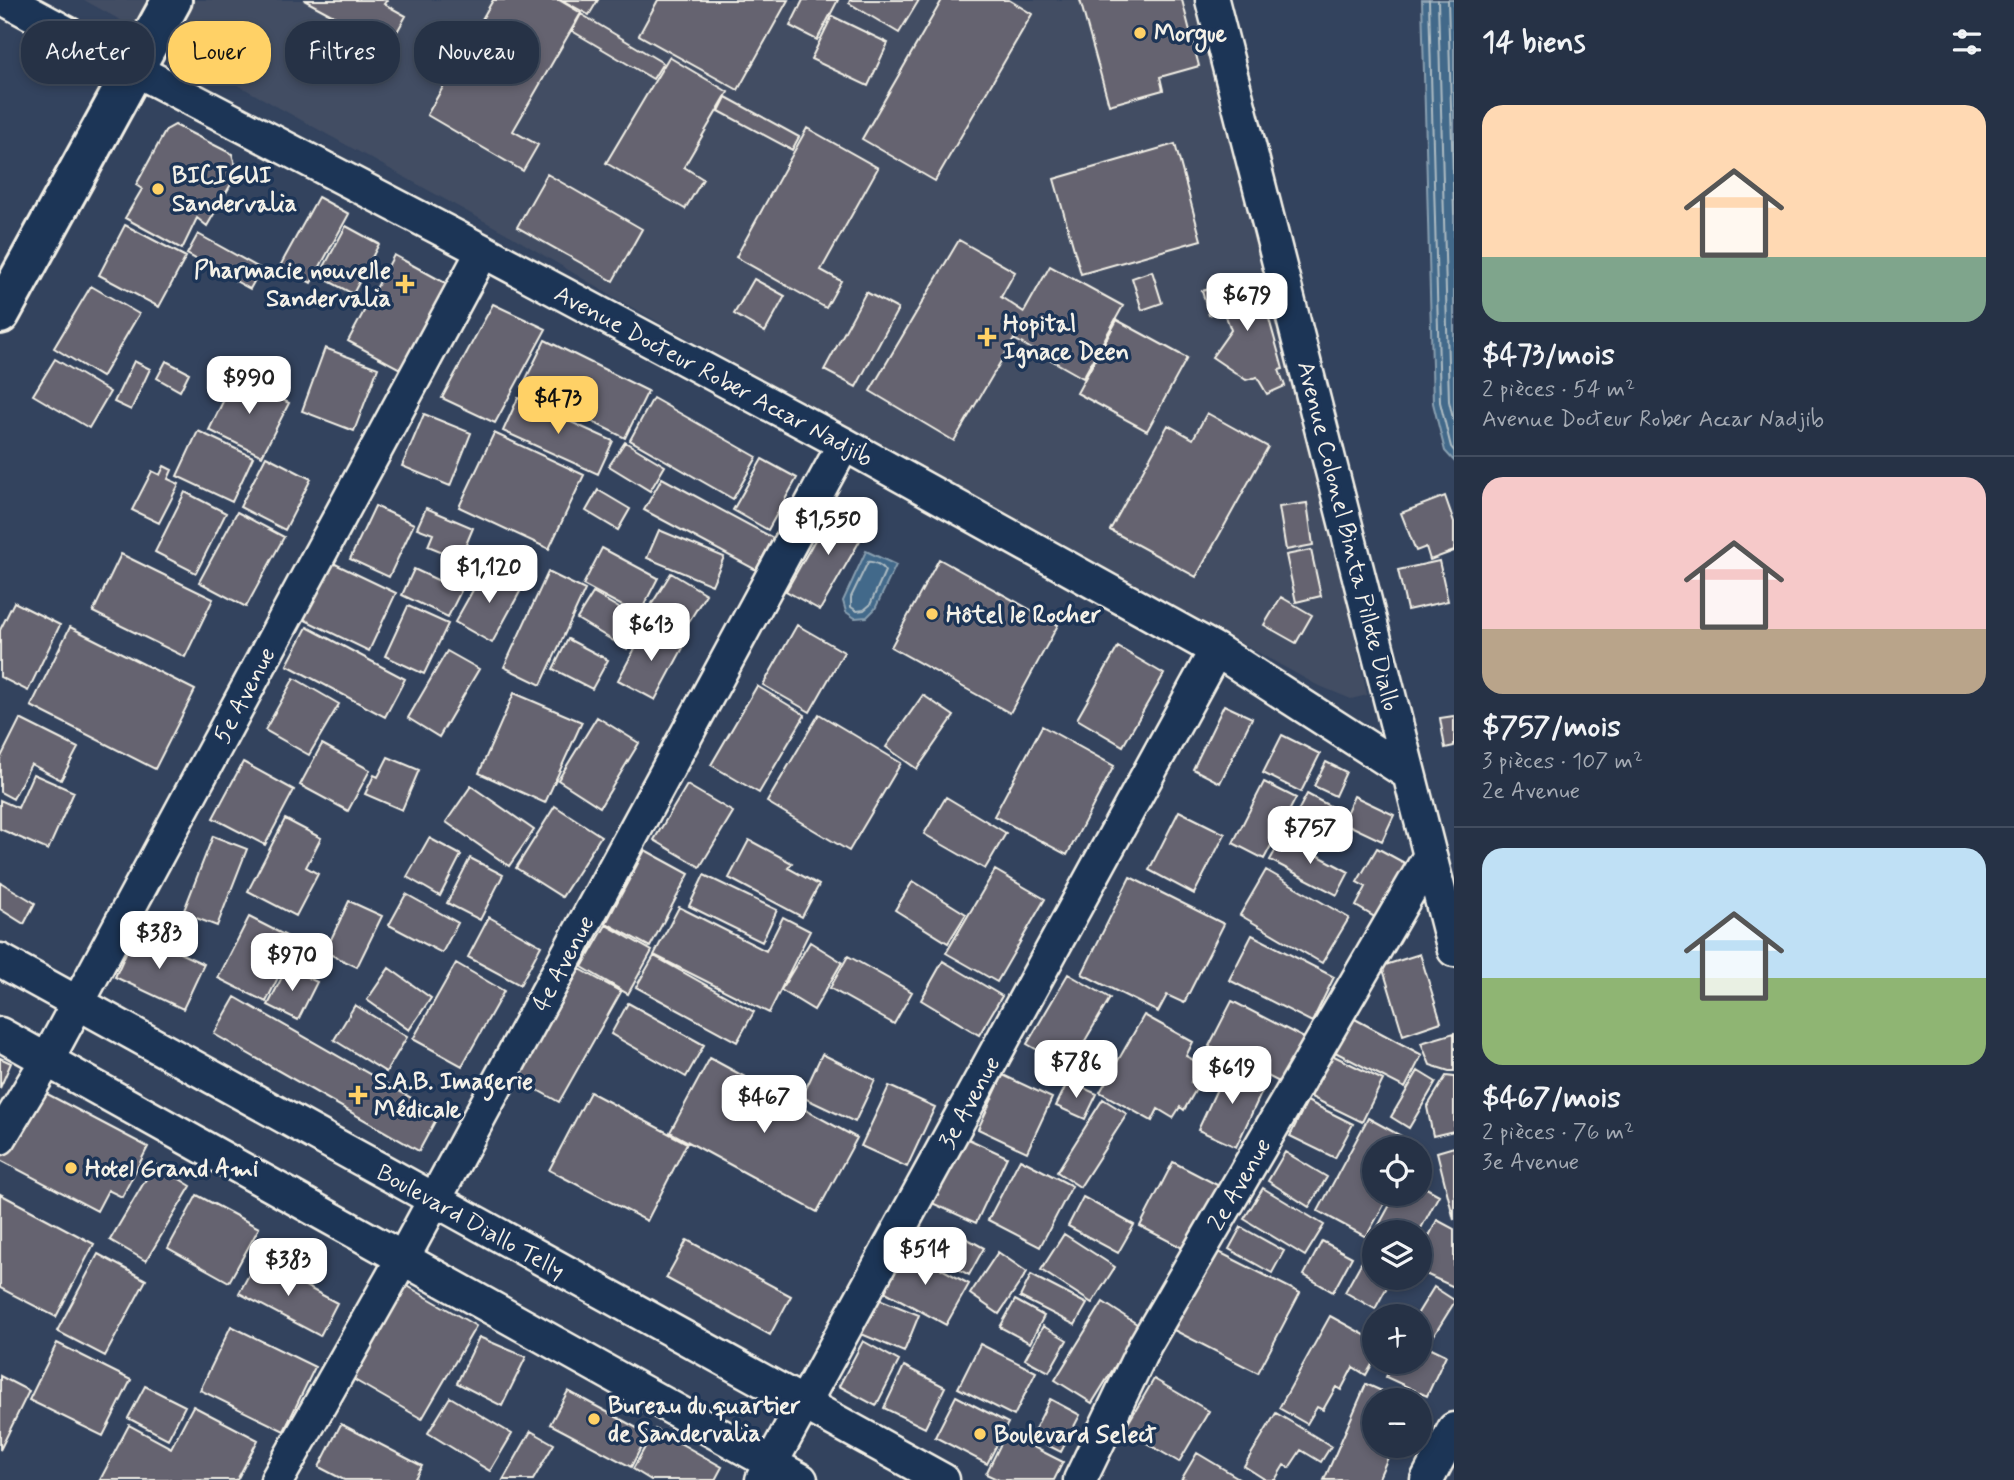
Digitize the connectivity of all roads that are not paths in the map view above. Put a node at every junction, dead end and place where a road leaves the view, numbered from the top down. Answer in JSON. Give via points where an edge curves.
{"nodes":[{"id":1,"x":6,"y":0,"type":"edge"},
{"id":2,"x":173,"y":0,"type":"edge"},
{"id":3,"x":1212,"y":0,"type":"edge"},
{"id":4,"x":45,"y":21,"type":"edge"},
{"id":5,"x":154,"y":34,"type":"edge"},
{"id":6,"x":154,"y":79,"type":"edge"},
{"id":7,"x":126,"y":84,"type":"edge"},
{"id":8,"x":483,"y":251,"type":"junction"},
{"id":9,"x":0,"y":314,"type":"edge"},
{"id":10,"x":844,"y":444,"type":"junction"},
{"id":11,"x":1216,"y":650,"type":"junction"},
{"id":12,"x":1409,"y":774,"type":"junction"},
{"id":13,"x":1429,"y":857,"type":"junction"},
{"id":14,"x":1454,"y":950,"type":"edge"},
{"id":15,"x":0,"y":960,"type":"edge"},
{"id":16,"x":77,"y":1004,"type":"junction"},
{"id":17,"x":0,"y":1034,"type":"edge"},
{"id":18,"x":47,"y":1060,"type":"junction"},
{"id":19,"x":0,"y":1138,"type":"edge"},
{"id":20,"x":435,"y":1201,"type":"junction"},
{"id":21,"x":403,"y":1258,"type":"junction"},
{"id":22,"x":804,"y":1404,"type":"junction"},
{"id":23,"x":1454,"y":1429,"type":"edge"},
{"id":24,"x":767,"y":1472,"type":"edge"},
{"id":25,"x":277,"y":1480,"type":"edge"},
{"id":26,"x":802,"y":1480,"type":"edge"},
{"id":27,"x":943,"y":1480,"type":"edge"},
{"id":28,"x":1080,"y":1480,"type":"edge"},
{"id":29,"x":1427,"y":1480,"type":"edge"}],
"edges":[{"from":1,"to":4,"type":"street","name":"Avenue Docteur Rober Accar Nadjib"},
{"from":2,"to":5,"type":"main road"},
{"from":3,"to":12,"type":"street","name":"Avenue Colonel Binta Pillote Diallo"},
{"from":6,"to":8,"type":"street","name":"Avenue Docteur Rober Accar Nadjib"},
{"from":7,"to":9,"type":"main road"},
{"from":8,"to":10,"type":"street","name":"Avenue Docteur Rober Accar Nadjib"},
{"from":8,"to":16,"type":"street","name":"5e Avenue"},
{"from":10,"to":11,"type":"street","name":"Avenue Docteur Rober Accar Nadjib"},
{"from":10,"to":20,"type":"street","name":"4e Avenue"},
{"from":11,"to":12,"type":"street","name":"Avenue Docteur Rober Accar Nadjib"},
{"from":11,"to":22,"type":"street","name":"3e Avenue"},
{"from":12,"to":13,"type":"street","name":"Avenue Colonel Binta Pillote Diallo"},
{"from":13,"to":14,"type":"street","name":"Avenue Colonel Binta Pillote Diallo"},
{"from":13,"to":28,"type":"street","name":"2e Avenue","via":[[1145,1345]]},
{"from":15,"to":16,"type":"street","name":"Boulevard Diallo Telly"},
{"from":16,"to":18,"type":"street","name":"5e Avenue"},
{"from":16,"to":20,"type":"street","name":"Boulevard Diallo Telly"},
{"from":17,"to":18,"type":"street"},
{"from":18,"to":19,"type":"street","name":"5e Avenue"},
{"from":18,"to":21,"type":"street"},
{"from":20,"to":21,"type":"street","name":"4e Avenue"},
{"from":20,"to":22,"type":"street","name":"Boulevard Diallo Telly"},
{"from":21,"to":24,"type":"street"},
{"from":21,"to":25,"type":"street","name":"4e Avenue"},
{"from":22,"to":24,"type":"street","name":"3e Avenue"},
{"from":22,"to":27,"type":"street","name":"Boulevard Diallo Telly"},
{"from":23,"to":29,"type":"street"},
{"from":24,"to":26,"type":"street"}]}
